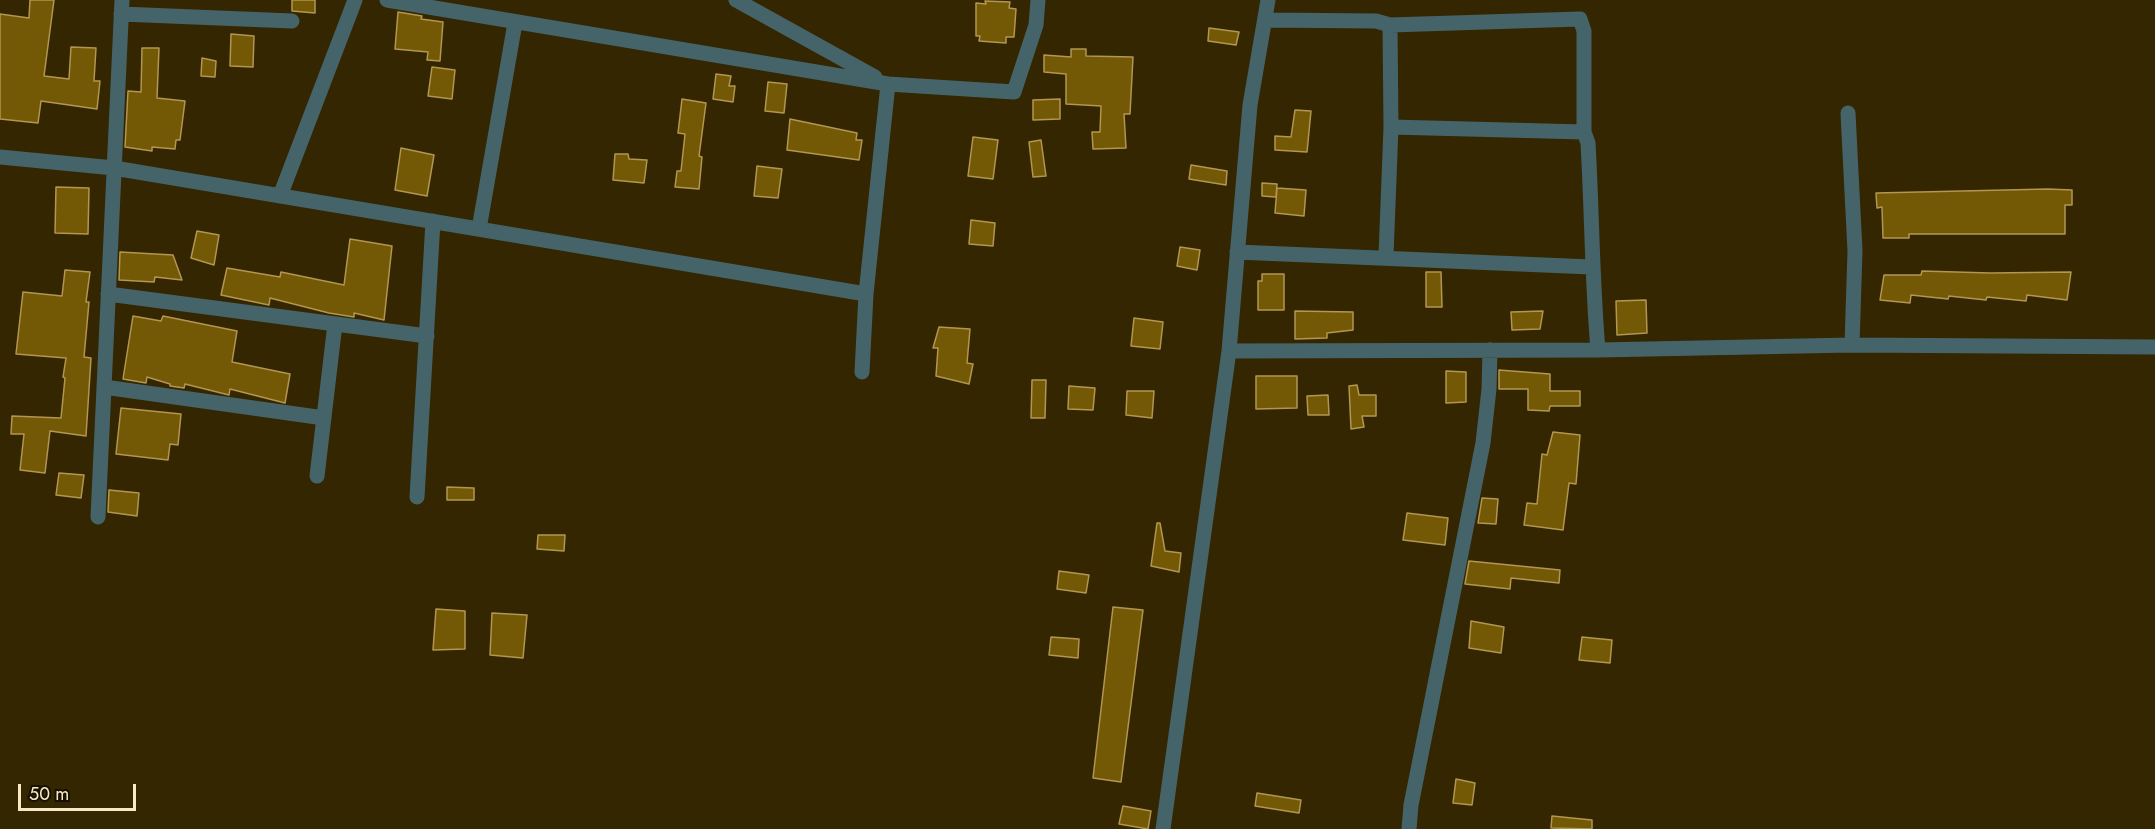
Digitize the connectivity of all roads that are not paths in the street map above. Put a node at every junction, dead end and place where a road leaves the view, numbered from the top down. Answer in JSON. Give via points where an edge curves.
{"nodes":[{"id":1,"x":355,"y":0,"type":"edge"},
{"id":2,"x":387,"y":0,"type":"edge"},
{"id":3,"x":736,"y":0,"type":"edge"},
{"id":4,"x":1038,"y":0,"type":"edge"},
{"id":5,"x":1268,"y":0,"type":"edge"},
{"id":6,"x":121,"y":7,"type":"edge"},
{"id":7,"x":1266,"y":20,"type":"junction"},
{"id":8,"x":292,"y":21,"type":"dead end"},
{"id":9,"x":515,"y":23,"type":"junction"},
{"id":10,"x":1390,"y":25,"type":"junction"},
{"id":11,"x":888,"y":84,"type":"junction"},
{"id":12,"x":1848,"y":114,"type":"dead end"},
{"id":13,"x":1391,"y":126,"type":"junction"},
{"id":14,"x":1584,"y":132,"type":"junction"},
{"id":15,"x":0,"y":157,"type":"edge"},
{"id":16,"x":114,"y":168,"type":"junction"},
{"id":17,"x":280,"y":196,"type":"junction"},
{"id":18,"x":433,"y":221,"type":"junction"},
{"id":19,"x":479,"y":229,"type":"junction"},
{"id":20,"x":1237,"y":252,"type":"junction"},
{"id":21,"x":1386,"y":256,"type":"junction"},
{"id":22,"x":1591,"y":267,"type":"junction"},
{"id":23,"x":108,"y":294,"type":"junction"},
{"id":24,"x":866,"y":294,"type":"junction"},
{"id":25,"x":335,"y":324,"type":"junction"},
{"id":26,"x":427,"y":336,"type":"junction"},
{"id":27,"x":1852,"y":345,"type":"junction"},
{"id":28,"x":2155,"y":346,"type":"edge"},
{"id":29,"x":1490,"y":350,"type":"junction"},
{"id":30,"x":1598,"y":350,"type":"junction"},
{"id":31,"x":1229,"y":351,"type":"junction"},
{"id":32,"x":861,"y":372,"type":"dead end"},
{"id":33,"x":104,"y":387,"type":"junction"},
{"id":34,"x":324,"y":418,"type":"junction"},
{"id":35,"x":317,"y":476,"type":"dead end"},
{"id":36,"x":417,"y":497,"type":"dead end"},
{"id":37,"x":98,"y":517,"type":"dead end"},
{"id":38,"x":1163,"y":829,"type":"edge"},
{"id":39,"x":1409,"y":829,"type":"edge"}],
"edges":[{"from":1,"to":17,"type":"street"},
{"from":2,"to":9,"type":"street"},
{"from":3,"to":11,"type":"street"},
{"from":4,"to":11,"type":"street","via":[[1036,25],[1014,92]]},
{"from":5,"to":7,"type":"street"},
{"from":6,"to":8,"type":"street"},
{"from":6,"to":16,"type":"street"},
{"from":7,"to":10,"type":"street","via":[[1376,21]]},
{"from":7,"to":20,"type":"street","via":[[1250,105]]},
{"from":9,"to":11,"type":"street"},
{"from":9,"to":19,"type":"street"},
{"from":10,"to":13,"type":"street"},
{"from":10,"to":14,"type":"street","via":[[1580,19],[1584,31]]},
{"from":11,"to":24,"type":"street"},
{"from":12,"to":27,"type":"street","via":[[1855,251]]},
{"from":13,"to":14,"type":"street"},
{"from":13,"to":21,"type":"street"},
{"from":14,"to":22,"type":"street","via":[[1588,143],[1594,244]]},
{"from":15,"to":16,"type":"street"},
{"from":16,"to":17,"type":"street"},
{"from":16,"to":23,"type":"street"},
{"from":17,"to":18,"type":"street"},
{"from":18,"to":19,"type":"street"},
{"from":18,"to":26,"type":"street"},
{"from":19,"to":24,"type":"street"},
{"from":20,"to":21,"type":"street"},
{"from":20,"to":31,"type":"street"},
{"from":21,"to":22,"type":"street"},
{"from":22,"to":30,"type":"street"},
{"from":23,"to":25,"type":"street"},
{"from":23,"to":33,"type":"street"},
{"from":24,"to":32,"type":"street"},
{"from":25,"to":26,"type":"street"},
{"from":25,"to":34,"type":"street"},
{"from":26,"to":36,"type":"street"},
{"from":27,"to":28,"type":"street"},
{"from":27,"to":30,"type":"street"},
{"from":29,"to":30,"type":"street"},
{"from":29,"to":31,"type":"street"},
{"from":29,"to":39,"type":"street","via":[[1483,442]]},
{"from":31,"to":38,"type":"street"},
{"from":33,"to":34,"type":"street"},
{"from":33,"to":37,"type":"street"},
{"from":34,"to":35,"type":"street"}]}
